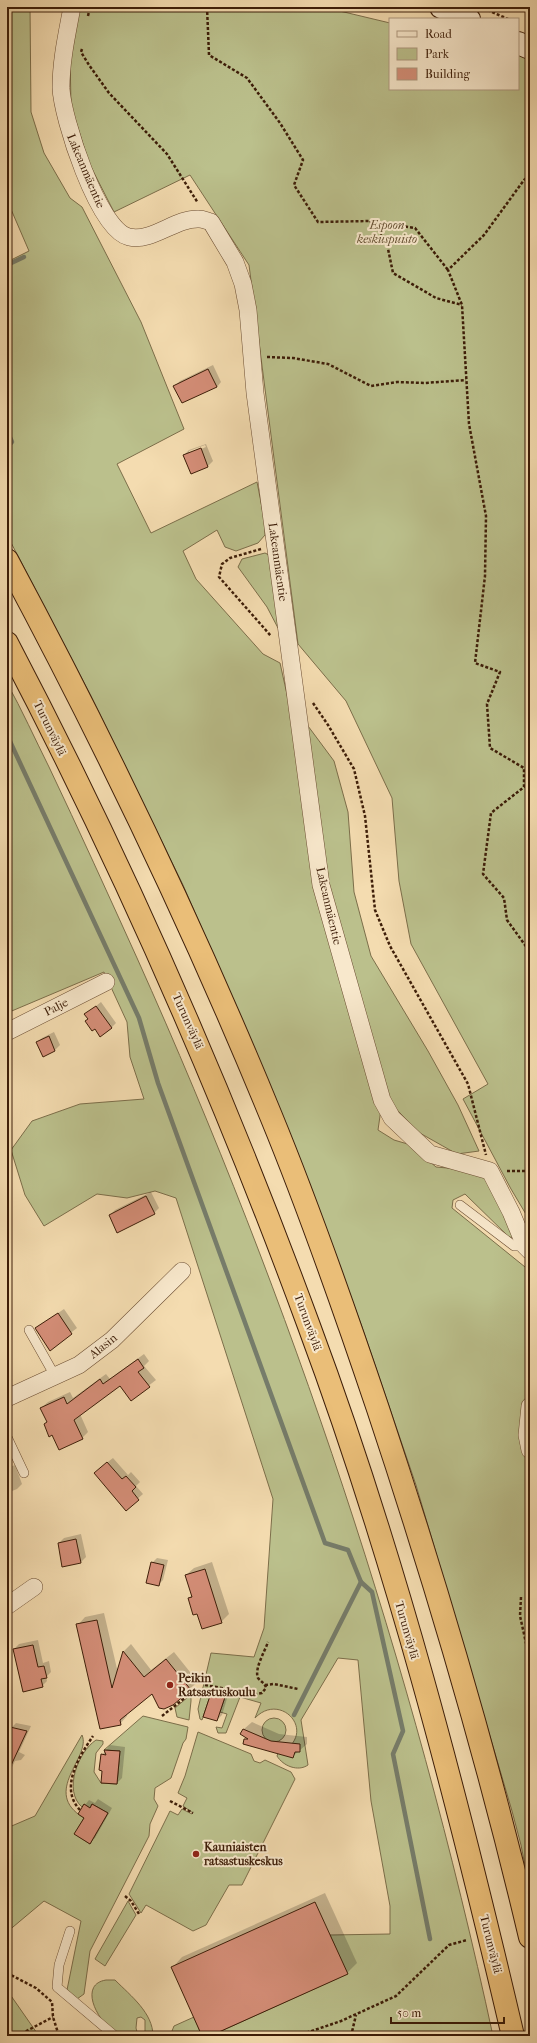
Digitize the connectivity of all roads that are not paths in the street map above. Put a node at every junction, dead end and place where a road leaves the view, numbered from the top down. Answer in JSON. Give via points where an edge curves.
{"nodes":[{"id":1,"x":72,"y":7,"type":"edge"},
{"id":2,"x":441,"y":7,"type":"edge"},
{"id":3,"x":467,"y":18,"type":"edge"},
{"id":4,"x":519,"y":42,"type":"edge"},
{"id":5,"x":530,"y":48,"type":"edge"},
{"id":6,"x":7,"y":560,"type":"edge"},
{"id":7,"x":7,"y":643,"type":"edge"},
{"id":8,"x":106,"y":982,"type":"dead end"},
{"id":9,"x":7,"y":1032,"type":"edge"},
{"id":10,"x":460,"y":1204,"type":"dead end"},
{"id":11,"x":528,"y":1249,"type":"edge"},
{"id":12,"x":182,"y":1271,"type":"dead end"},
{"id":13,"x":29,"y":1330,"type":"dead end"},
{"id":14,"x":54,"y":1376,"type":"junction"},
{"id":15,"x":7,"y":1398,"type":"edge"},
{"id":16,"x":530,"y":1406,"type":"edge"},
{"id":17,"x":7,"y":1437,"type":"edge"},
{"id":18,"x":530,"y":1450,"type":"edge"},
{"id":19,"x":24,"y":1473,"type":"dead end"},
{"id":20,"x":34,"y":1587,"type":"dead end"},
{"id":21,"x":7,"y":1606,"type":"edge"},
{"id":22,"x":70,"y":1932,"type":"dead end"},
{"id":23,"x":530,"y":1937,"type":"edge"},
{"id":24,"x":115,"y":2036,"type":"edge"},
{"id":25,"x":512,"y":2036,"type":"edge"}],
"edges":[{"from":1,"to":11,"type":"street","name":"Lakeanmäentie","via":[[62,58],[61,90],[69,132],[101,208],[118,231],[128,237],[143,237],[198,219],[211,222],[235,262],[243,284],[321,885],[382,1100],[392,1118],[430,1154],[490,1171]]},
{"from":2,"to":3,"type":"main road"},
{"from":4,"to":5,"type":"main road"},
{"from":6,"to":23,"type":"highway","via":[[72,681],[173,893],[272,1117],[308,1210],[424,1548],[492,1784]]},
{"from":7,"to":25,"type":"highway","name":"Turunväylä","via":[[90,807],[193,1032],[235,1131],[310,1327],[385,1553],[418,1668],[454,1799]]},
{"from":8,"to":9,"type":"street","name":"Palje"},
{"from":10,"to":11,"type":"lane","via":[[514,1246]]},
{"from":12,"to":14,"type":"street","name":"Alasin","via":[[112,1340],[79,1365]]},
{"from":13,"to":14,"type":"lane"},
{"from":14,"to":15,"type":"street","name":"Alasin"},
{"from":16,"to":18,"type":"street","via":[[527,1435]]},
{"from":17,"to":19,"type":"lane"},
{"from":20,"to":21,"type":"street"},
{"from":22,"to":24,"type":"lane","via":[[59,1965],[57,1987]]}]}
